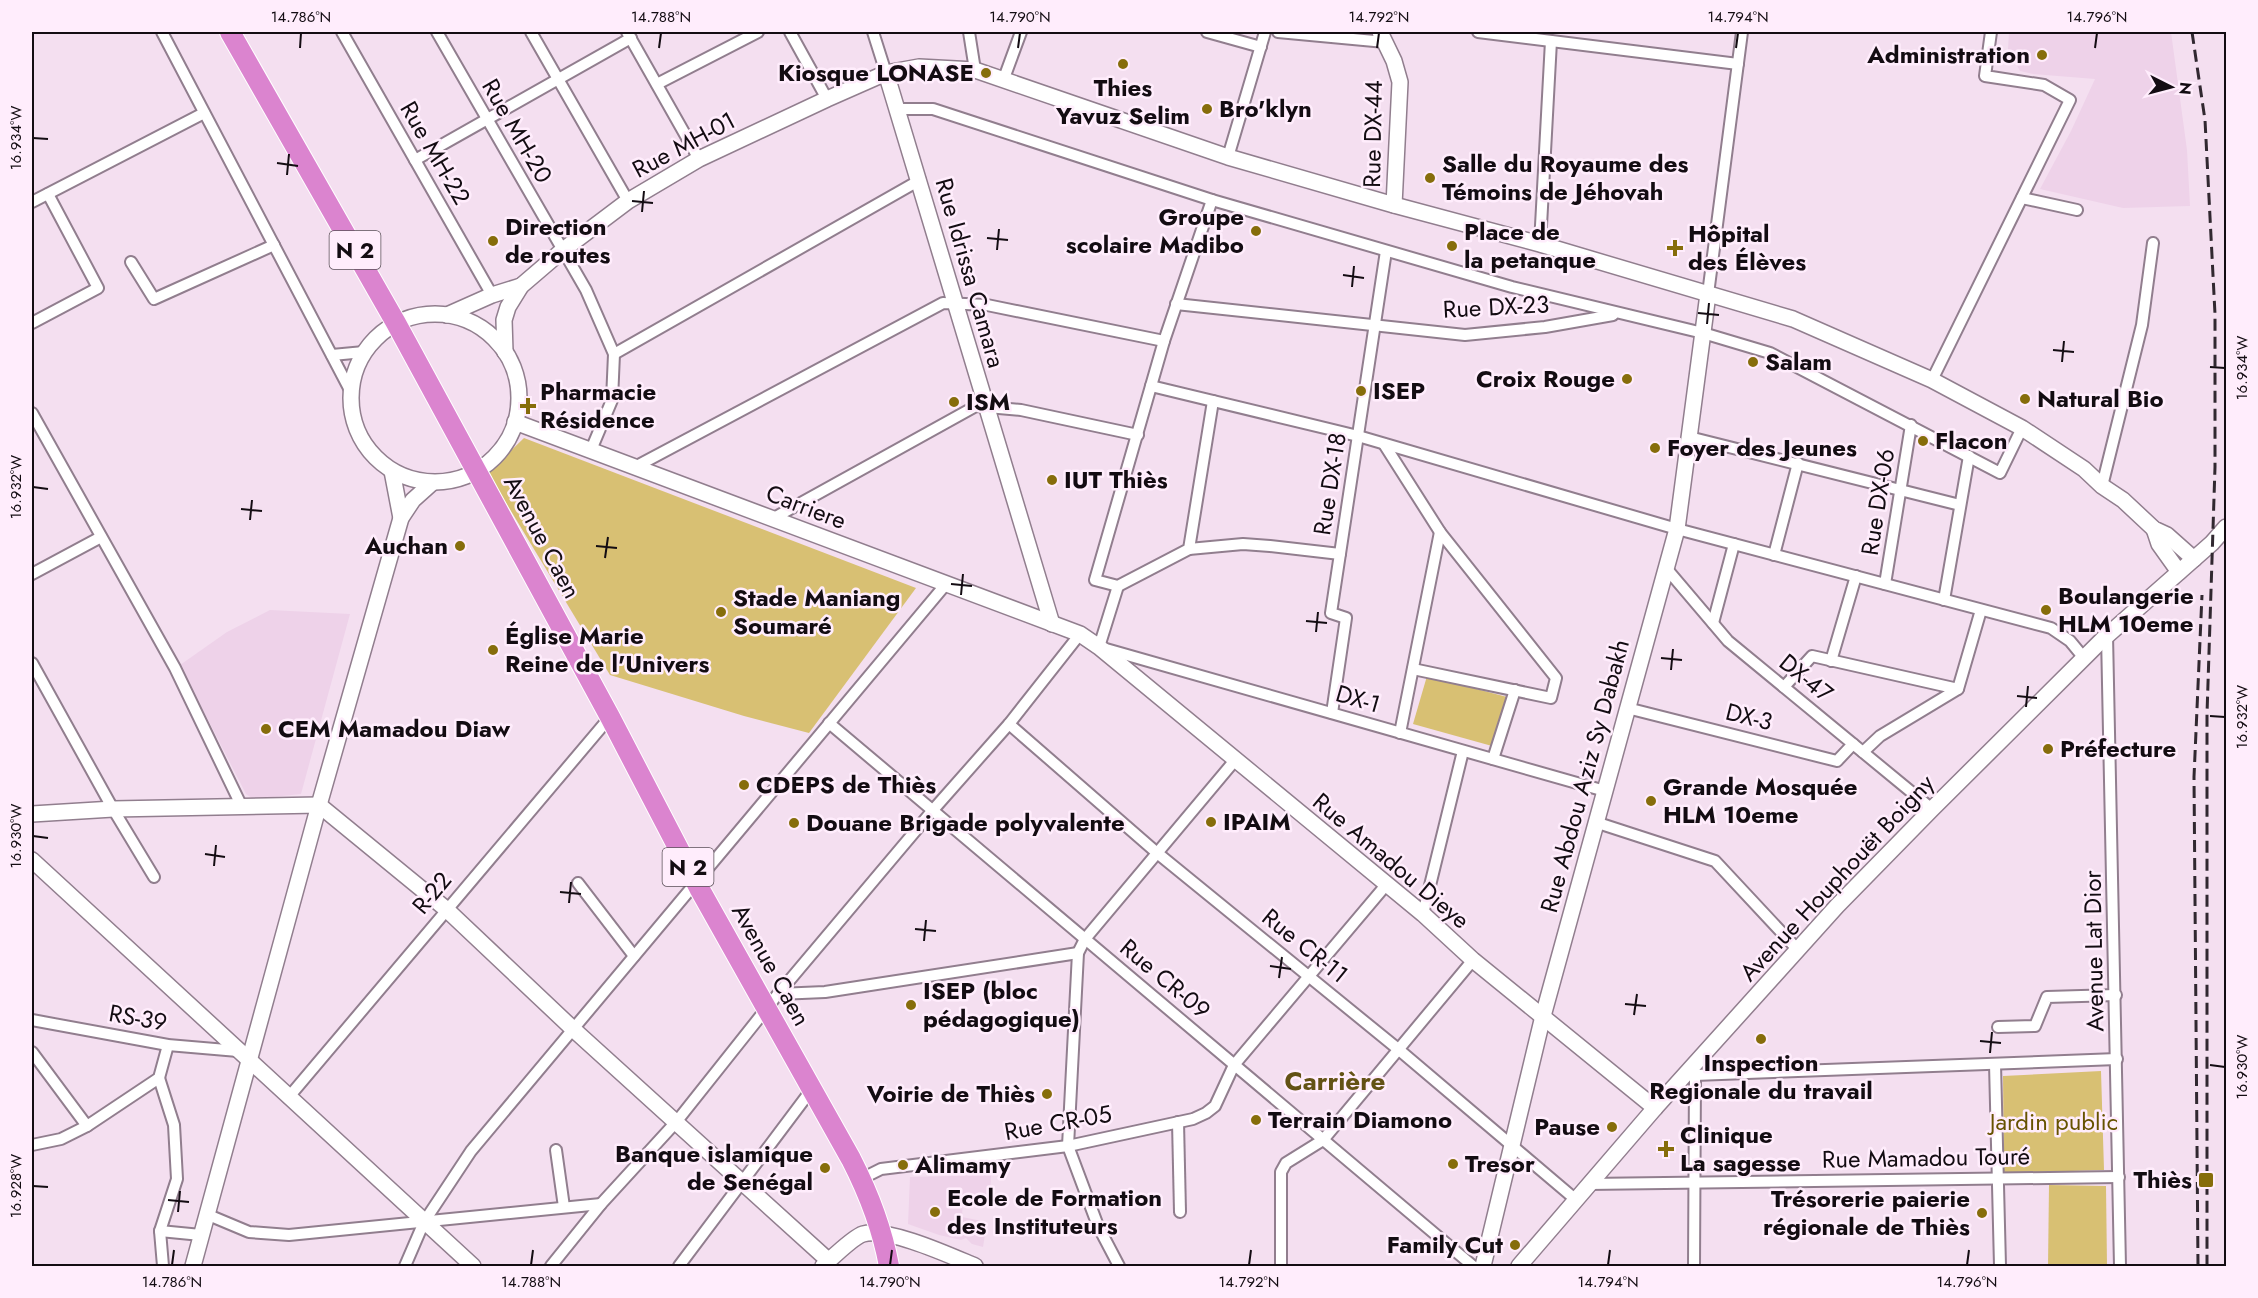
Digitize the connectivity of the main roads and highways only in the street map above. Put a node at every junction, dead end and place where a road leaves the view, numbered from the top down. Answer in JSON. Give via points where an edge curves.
{"nodes":[{"id":1,"x":230,"y":32,"type":"edge"},
{"id":2,"x":889,"y":1266,"type":"edge"}],
"edges":[{"from":1,"to":2,"type":"highway","name":"Avenue Caen","number":"N 2","via":[[478,471],[696,882],[772,1002],[812,1089],[861,1179],[882,1233]]}]}
